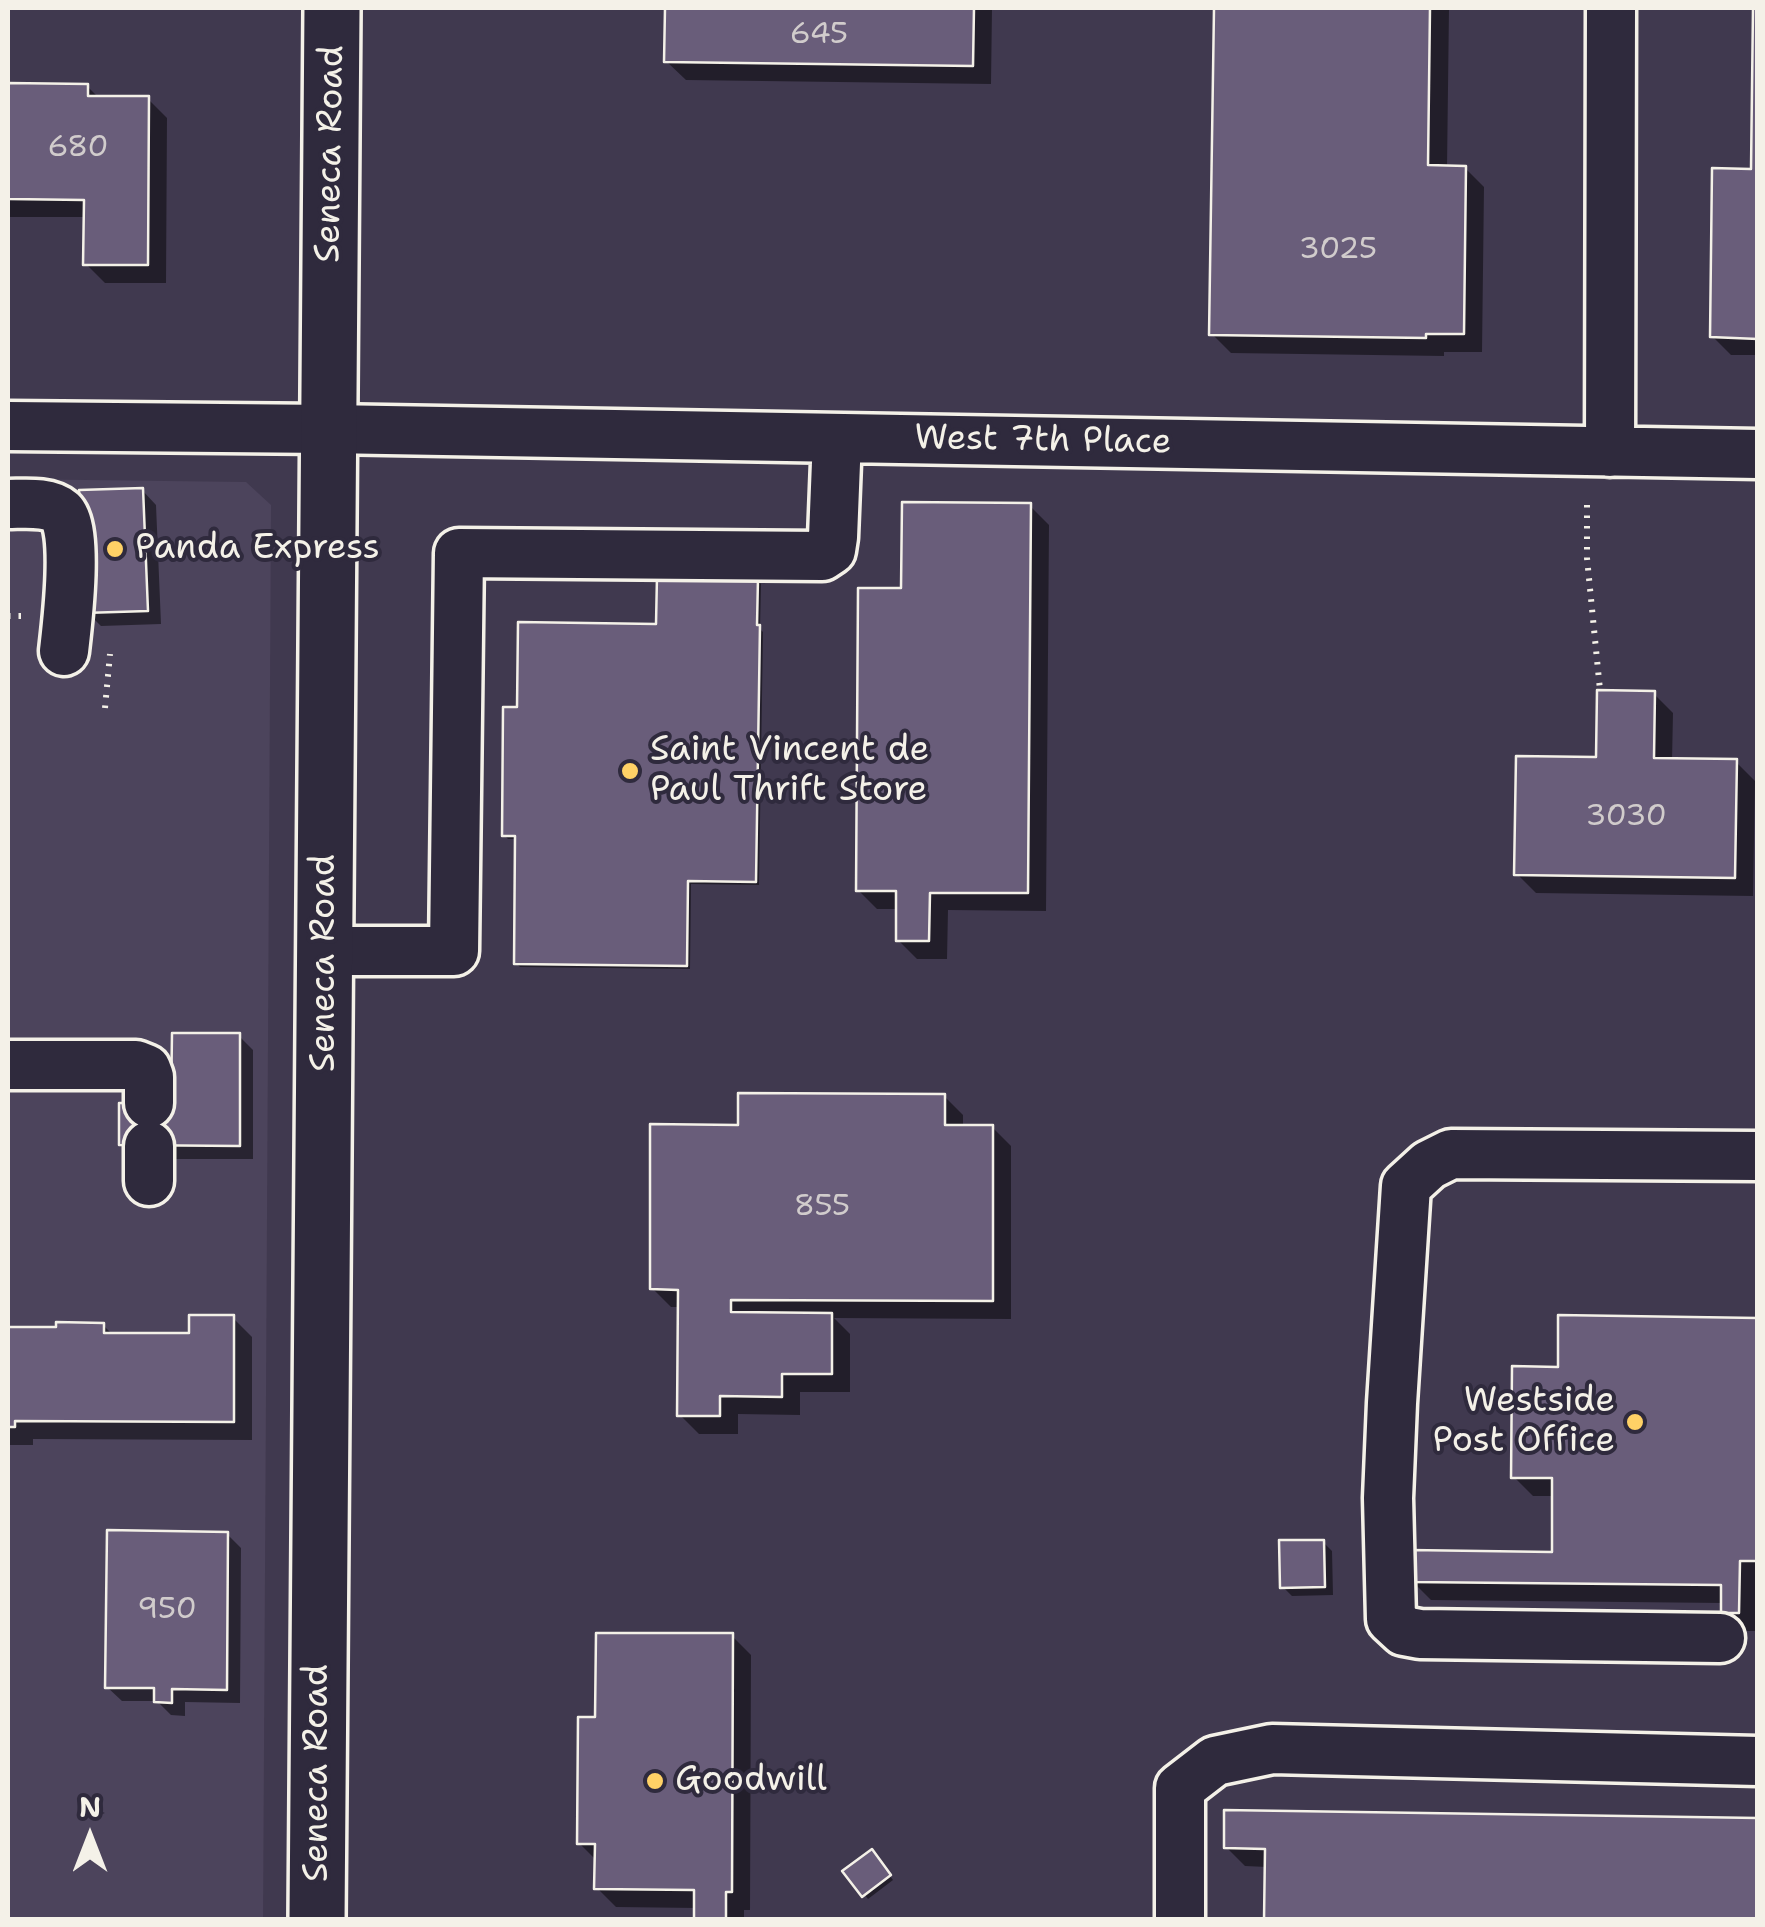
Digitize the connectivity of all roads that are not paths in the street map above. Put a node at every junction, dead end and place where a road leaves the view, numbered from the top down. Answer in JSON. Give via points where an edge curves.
{"nodes":[{"id":1,"x":332,"y":8,"type":"edge"},
{"id":2,"x":1612,"y":8,"type":"edge"},
{"id":3,"x":8,"y":426,"type":"edge"},
{"id":4,"x":329,"y":429,"type":"junction"},
{"id":5,"x":836,"y":438,"type":"junction"},
{"id":6,"x":1610,"y":452,"type":"junction"},
{"id":7,"x":1758,"y":454,"type":"edge"},
{"id":8,"x":8,"y":504,"type":"edge"},
{"id":9,"x":64,"y":651,"type":"dead end"},
{"id":10,"x":325,"y":951,"type":"junction"},
{"id":11,"x":8,"y":1064,"type":"edge"},
{"id":12,"x":149,"y":1143,"type":"dead end"},
{"id":13,"x":1758,"y":1156,"type":"edge"},
{"id":14,"x":1720,"y":1638,"type":"dead end"},
{"id":15,"x":1758,"y":1761,"type":"edge"},
{"id":16,"x":317,"y":1920,"type":"edge"},
{"id":17,"x":1180,"y":1920,"type":"edge"}],
"edges":[{"from":1,"to":4,"type":"main road","name":"Seneca Road"},
{"from":2,"to":6,"type":"street"},
{"from":3,"to":4,"type":"street","name":"West 7th Place"},
{"from":4,"to":5,"type":"street","name":"West 7th Place"},
{"from":4,"to":10,"type":"main road","name":"Seneca Road"},
{"from":5,"to":6,"type":"street","name":"West 7th Place"},
{"from":5,"to":10,"type":"street","via":[[833,537],[822,556],[459,553],[454,951]]},
{"from":6,"to":7,"type":"street","name":"West 7th Place"},
{"from":8,"to":9,"type":"street","via":[[41,504],[64,516],[70,535]]},
{"from":10,"to":16,"type":"main road","name":"Seneca Road"},
{"from":11,"to":12,"type":"street","via":[[146,1069]]},
{"from":13,"to":14,"type":"street","via":[[1451,1154],[1406,1186],[1388,1498],[1391,1619],[1420,1634]]},
{"from":15,"to":17,"type":"street","via":[[1272,1749],[1215,1761],[1180,1788]]}]}
